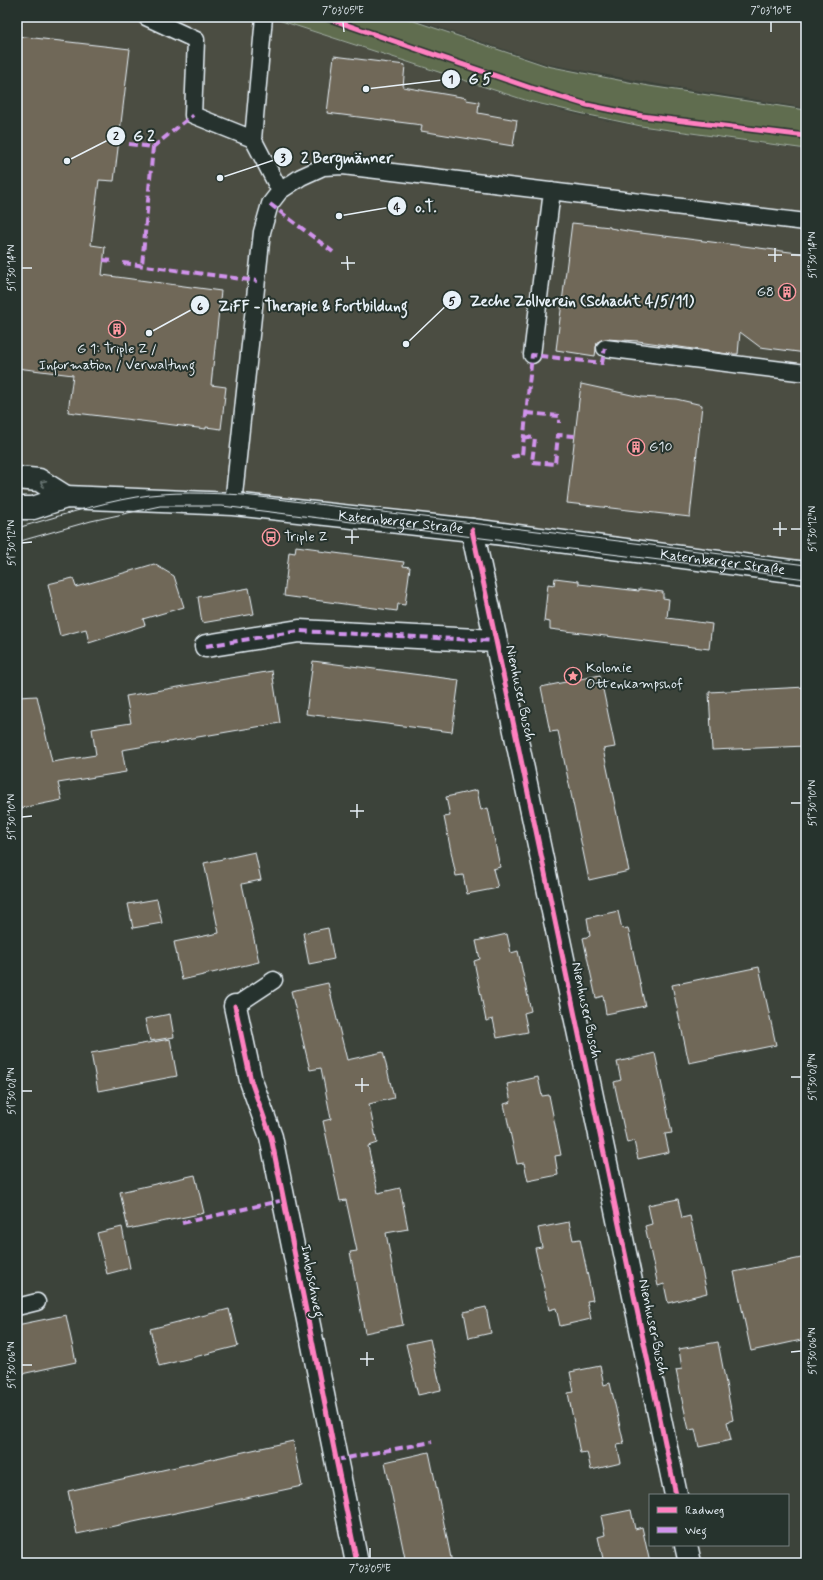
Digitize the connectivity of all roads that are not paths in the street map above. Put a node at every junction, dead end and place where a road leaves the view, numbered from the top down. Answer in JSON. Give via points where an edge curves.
{"nodes":[{"id":1,"x":146,"y":17,"type":"edge"},
{"id":2,"x":264,"y":17,"type":"edge"},
{"id":3,"x":253,"y":139,"type":"junction"},
{"id":4,"x":280,"y":191,"type":"junction"},
{"id":5,"x":552,"y":191,"type":"junction"},
{"id":6,"x":806,"y":222,"type":"edge"},
{"id":7,"x":605,"y":348,"type":"dead end"},
{"id":8,"x":532,"y":355,"type":"dead end"},
{"id":9,"x":806,"y":373,"type":"edge"},
{"id":10,"x":17,"y":478,"type":"edge"},
{"id":11,"x":66,"y":496,"type":"junction"},
{"id":12,"x":233,"y":504,"type":"junction"},
{"id":13,"x":17,"y":508,"type":"edge"},
{"id":14,"x":472,"y":530,"type":"junction"},
{"id":15,"x":806,"y":573,"type":"edge"},
{"id":16,"x":496,"y":642,"type":"junction"},
{"id":17,"x":206,"y":646,"type":"dead end"},
{"id":18,"x":274,"y":980,"type":"dead end"},
{"id":19,"x":235,"y":1006,"type":"joint"},
{"id":20,"x":37,"y":1302,"type":"dead end"},
{"id":21,"x":17,"y":1307,"type":"edge"},
{"id":22,"x":676,"y":1494,"type":"edge"},
{"id":23,"x":686,"y":1546,"type":"edge"},
{"id":24,"x":357,"y":1563,"type":"edge"},
{"id":25,"x":690,"y":1563,"type":"edge"}],
"edges":[{"from":1,"to":3,"type":"lane","via":[[196,40],[193,115]]},
{"from":2,"to":3,"type":"lane"},
{"from":3,"to":4,"type":"lane"},
{"from":4,"to":5,"type":"lane","via":[[323,167],[343,166]]},
{"from":4,"to":12,"type":"lane","via":[[270,204],[262,232]]},
{"from":5,"to":6,"type":"lane"},
{"from":5,"to":8,"type":"lane"},
{"from":7,"to":9,"type":"lane"},
{"from":11,"to":10,"type":"street","name":"Katernberger Straße","one_way":true,"via":[[39,480]]},
{"from":11,"to":12,"type":"street","name":"Katernberger Straße"},
{"from":11,"to":13,"type":"street","name":"Katernberger Straße","via":[[33,508]]},
{"from":12,"to":14,"type":"street","name":"Katernberger Straße"},
{"from":14,"to":15,"type":"street","name":"Katernberger Straße"},
{"from":14,"to":16,"type":"street","name":"Nienhuser Busch"},
{"from":16,"to":17,"type":"street","name":"Nienhuser Busch","via":[[299,631]]},
{"from":16,"to":22,"type":"street","name":"Nienhuser Busch"},
{"from":18,"to":19,"type":"lane"},
{"from":19,"to":24,"type":"street","name":"Imbuschweg","via":[[251,1082],[271,1137]]},
{"from":20,"to":21,"type":"lane"},
{"from":23,"to":25,"type":"street"}]}
